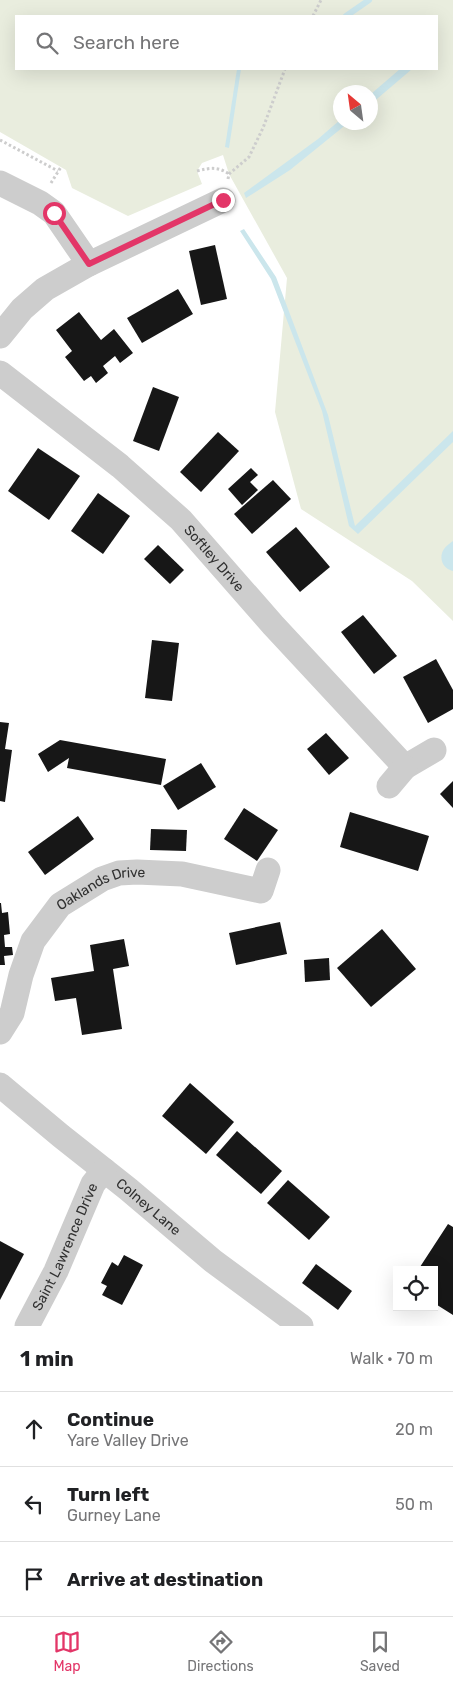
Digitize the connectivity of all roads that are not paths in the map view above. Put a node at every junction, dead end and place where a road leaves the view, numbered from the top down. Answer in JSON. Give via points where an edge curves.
{"nodes":[{"id":1,"x":0,"y":183,"type":"edge"},
{"id":2,"x":223,"y":200,"type":"dead end"},
{"id":3,"x":89,"y":264,"type":"junction"},
{"id":4,"x":0,"y":336,"type":"edge"},
{"id":5,"x":0,"y":373,"type":"edge"},
{"id":6,"x":434,"y":750,"type":"dead end"},
{"id":7,"x":405,"y":767,"type":"junction"},
{"id":8,"x":389,"y":786,"type":"dead end"},
{"id":9,"x":268,"y":870,"type":"dead end"},
{"id":10,"x":0,"y":1032,"type":"edge"},
{"id":11,"x":0,"y":1085,"type":"edge"},
{"id":12,"x":104,"y":1170,"type":"junction"},
{"id":13,"x":27,"y":1326,"type":"edge"},
{"id":14,"x":301,"y":1326,"type":"edge"}],
"edges":[{"from":1,"to":3,"type":"street","via":[[54,213]]},
{"from":2,"to":3,"type":"street"},
{"from":3,"to":4,"type":"street","via":[[45,289],[22,309]]},
{"from":5,"to":7,"type":"street","name":"Softley Drive","via":[[120,466],[181,520]]},
{"from":6,"to":7,"type":"street"},
{"from":7,"to":8,"type":"street"},
{"from":9,"to":10,"type":"street","name":"Oaklands Drive","via":[[261,891],[182,874],[119,873],[102,879],[60,905],[33,941],[12,1013]]},
{"from":11,"to":12,"type":"street","name":"Colney Lane"},
{"from":12,"to":13,"type":"street","name":"Saint Lawrence Drive","via":[[93,1184],[56,1271]]},
{"from":12,"to":14,"type":"street","name":"Colney Lane","via":[[213,1261]]}]}
